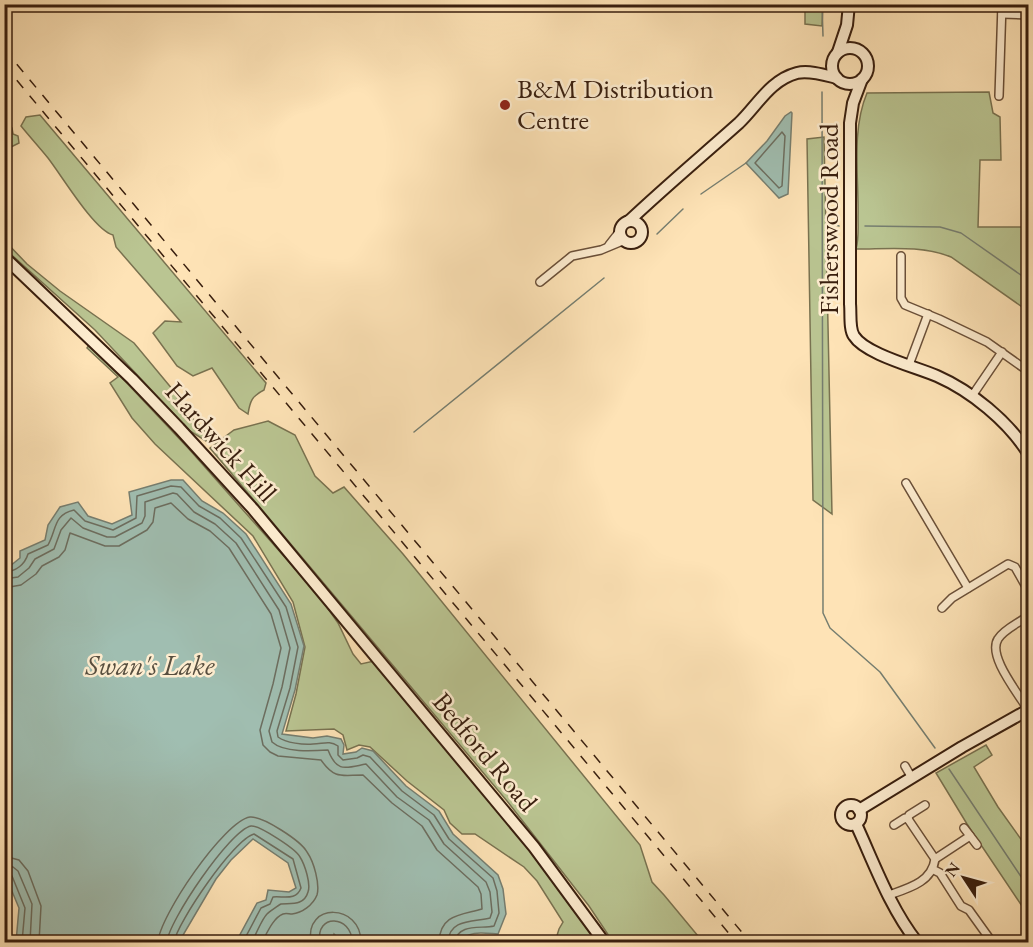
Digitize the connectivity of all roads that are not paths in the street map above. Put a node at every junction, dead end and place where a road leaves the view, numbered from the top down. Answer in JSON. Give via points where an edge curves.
{"nodes":[{"id":1,"x":849,"y":4,"type":"edge"},
{"id":2,"x":1002,"y":4,"type":"edge"},
{"id":3,"x":1002,"y":14,"type":"junction"},
{"id":4,"x":1029,"y":15,"type":"edge"},
{"id":5,"x":847,"y":25,"type":"junction"},
{"id":6,"x":858,"y":50,"type":"junction"},
{"id":7,"x":836,"y":57,"type":"junction"},
{"id":8,"x":806,"y":72,"type":"junction"},
{"id":9,"x":841,"y":80,"type":"junction"},
{"id":10,"x":862,"y":80,"type":"junction"},
{"id":11,"x":999,"y":96,"type":"dead end"},
{"id":12,"x":853,"y":103,"type":"junction"},
{"id":13,"x":646,"y":206,"type":"junction"},
{"id":14,"x":630,"y":221,"type":"junction"},
{"id":15,"x":642,"y":227,"type":"junction"},
{"id":16,"x":623,"y":236,"type":"junction"},
{"id":17,"x":901,"y":256,"type":"dead end"},
{"id":18,"x":4,"y":257,"type":"edge"},
{"id":19,"x":540,"y":282,"type":"dead end"},
{"id":20,"x":928,"y":314,"type":"junction"},
{"id":21,"x":1002,"y":352,"type":"junction"},
{"id":22,"x":909,"y":365,"type":"junction"},
{"id":23,"x":1029,"y":371,"type":"edge"},
{"id":24,"x":972,"y":396,"type":"junction"},
{"id":25,"x":1029,"y":453,"type":"edge"},
{"id":26,"x":906,"y":483,"type":"dead end"},
{"id":27,"x":968,"y":588,"type":"junction"},
{"id":28,"x":1029,"y":590,"type":"edge"},
{"id":29,"x":326,"y":596,"type":"joint"},
{"id":30,"x":942,"y":608,"type":"dead end"},
{"id":31,"x":1029,"y":616,"type":"edge"},
{"id":32,"x":1027,"y":708,"type":"edge"},
{"id":33,"x":905,"y":766,"type":"dead end"},
{"id":34,"x":912,"y":778,"type":"junction"},
{"id":35,"x":925,"y":805,"type":"dead end"},
{"id":36,"x":859,"y":810,"type":"junction"},
{"id":37,"x":908,"y":819,"type":"junction"},
{"id":38,"x":856,"y":824,"type":"junction"},
{"id":39,"x":894,"y":825,"type":"dead end"},
{"id":40,"x":964,"y":828,"type":"dead end"},
{"id":41,"x":970,"y":836,"type":"junction"},
{"id":42,"x":977,"y":845,"type":"dead end"},
{"id":43,"x":935,"y":859,"type":"junction"},
{"id":44,"x":934,"y":870,"type":"junction"},
{"id":45,"x":889,"y":895,"type":"junction"},
{"id":46,"x":604,"y":942,"type":"edge"},
{"id":47,"x":917,"y":942,"type":"edge"},
{"id":48,"x":992,"y":942,"type":"edge"}],
"edges":[{"from":1,"to":5,"type":"street"},
{"from":2,"to":3,"type":"street"},
{"from":3,"to":4,"type":"street"},
{"from":3,"to":11,"type":"street"},
{"from":5,"to":6,"type":"street"},
{"from":5,"to":7,"type":"street"},
{"from":6,"to":7,"type":"street","via":[[848,48]]},
{"from":6,"to":10,"type":"street","via":[[868,61],[868,71]]},
{"from":7,"to":8,"type":"street"},
{"from":7,"to":9,"type":"street","via":[[833,72]]},
{"from":8,"to":9,"type":"street"},
{"from":8,"to":13,"type":"street","via":[[770,88],[740,122]]},
{"from":9,"to":10,"type":"street","via":[[854,84]]},
{"from":9,"to":12,"type":"street"},
{"from":10,"to":12,"type":"street"},
{"from":12,"to":22,"type":"street","name":"Fisherswood Road","via":[[852,334],[863,346]]},
{"from":13,"to":14,"type":"street"},
{"from":13,"to":15,"type":"street"},
{"from":14,"to":15,"type":"street"},
{"from":14,"to":16,"type":"street","via":[[623,224]]},
{"from":15,"to":16,"type":"street","via":[[642,234],[632,243]]},
{"from":16,"to":19,"type":"street","via":[[608,247],[572,256]]},
{"from":17,"to":20,"type":"street","via":[[901,298],[905,305]]},
{"from":18,"to":29,"type":"street","name":"Hardwick Hill","via":[[179,428]]},
{"from":20,"to":21,"type":"street"},
{"from":20,"to":22,"type":"street"},
{"from":21,"to":23,"type":"street"},
{"from":21,"to":24,"type":"street"},
{"from":22,"to":24,"type":"street","name":"Fisherswood Road"},
{"from":24,"to":25,"type":"street","name":"Fisherswood Road","via":[[993,412]]},
{"from":26,"to":27,"type":"street"},
{"from":27,"to":28,"type":"street","via":[[1008,564],[1015,567]]},
{"from":27,"to":30,"type":"street"},
{"from":29,"to":46,"type":"street","name":"Bedford Road","via":[[534,846]]},
{"from":31,"to":32,"type":"street","via":[[1002,633],[995,648]]},
{"from":32,"to":34,"type":"street"},
{"from":33,"to":34,"type":"street"},
{"from":34,"to":36,"type":"street"},
{"from":35,"to":37,"type":"street"},
{"from":36,"to":38,"type":"street","via":[[861,816]]},
{"from":36,"to":38,"type":"street","via":[[849,805],[841,813],[845,823]]},
{"from":37,"to":39,"type":"street"},
{"from":37,"to":43,"type":"street"},
{"from":38,"to":45,"type":"street"},
{"from":40,"to":41,"type":"street"},
{"from":41,"to":42,"type":"street"},
{"from":41,"to":43,"type":"street"},
{"from":43,"to":44,"type":"street"},
{"from":44,"to":45,"type":"street","via":[[905,891]]},
{"from":44,"to":48,"type":"street"},
{"from":45,"to":47,"type":"street"}]}
